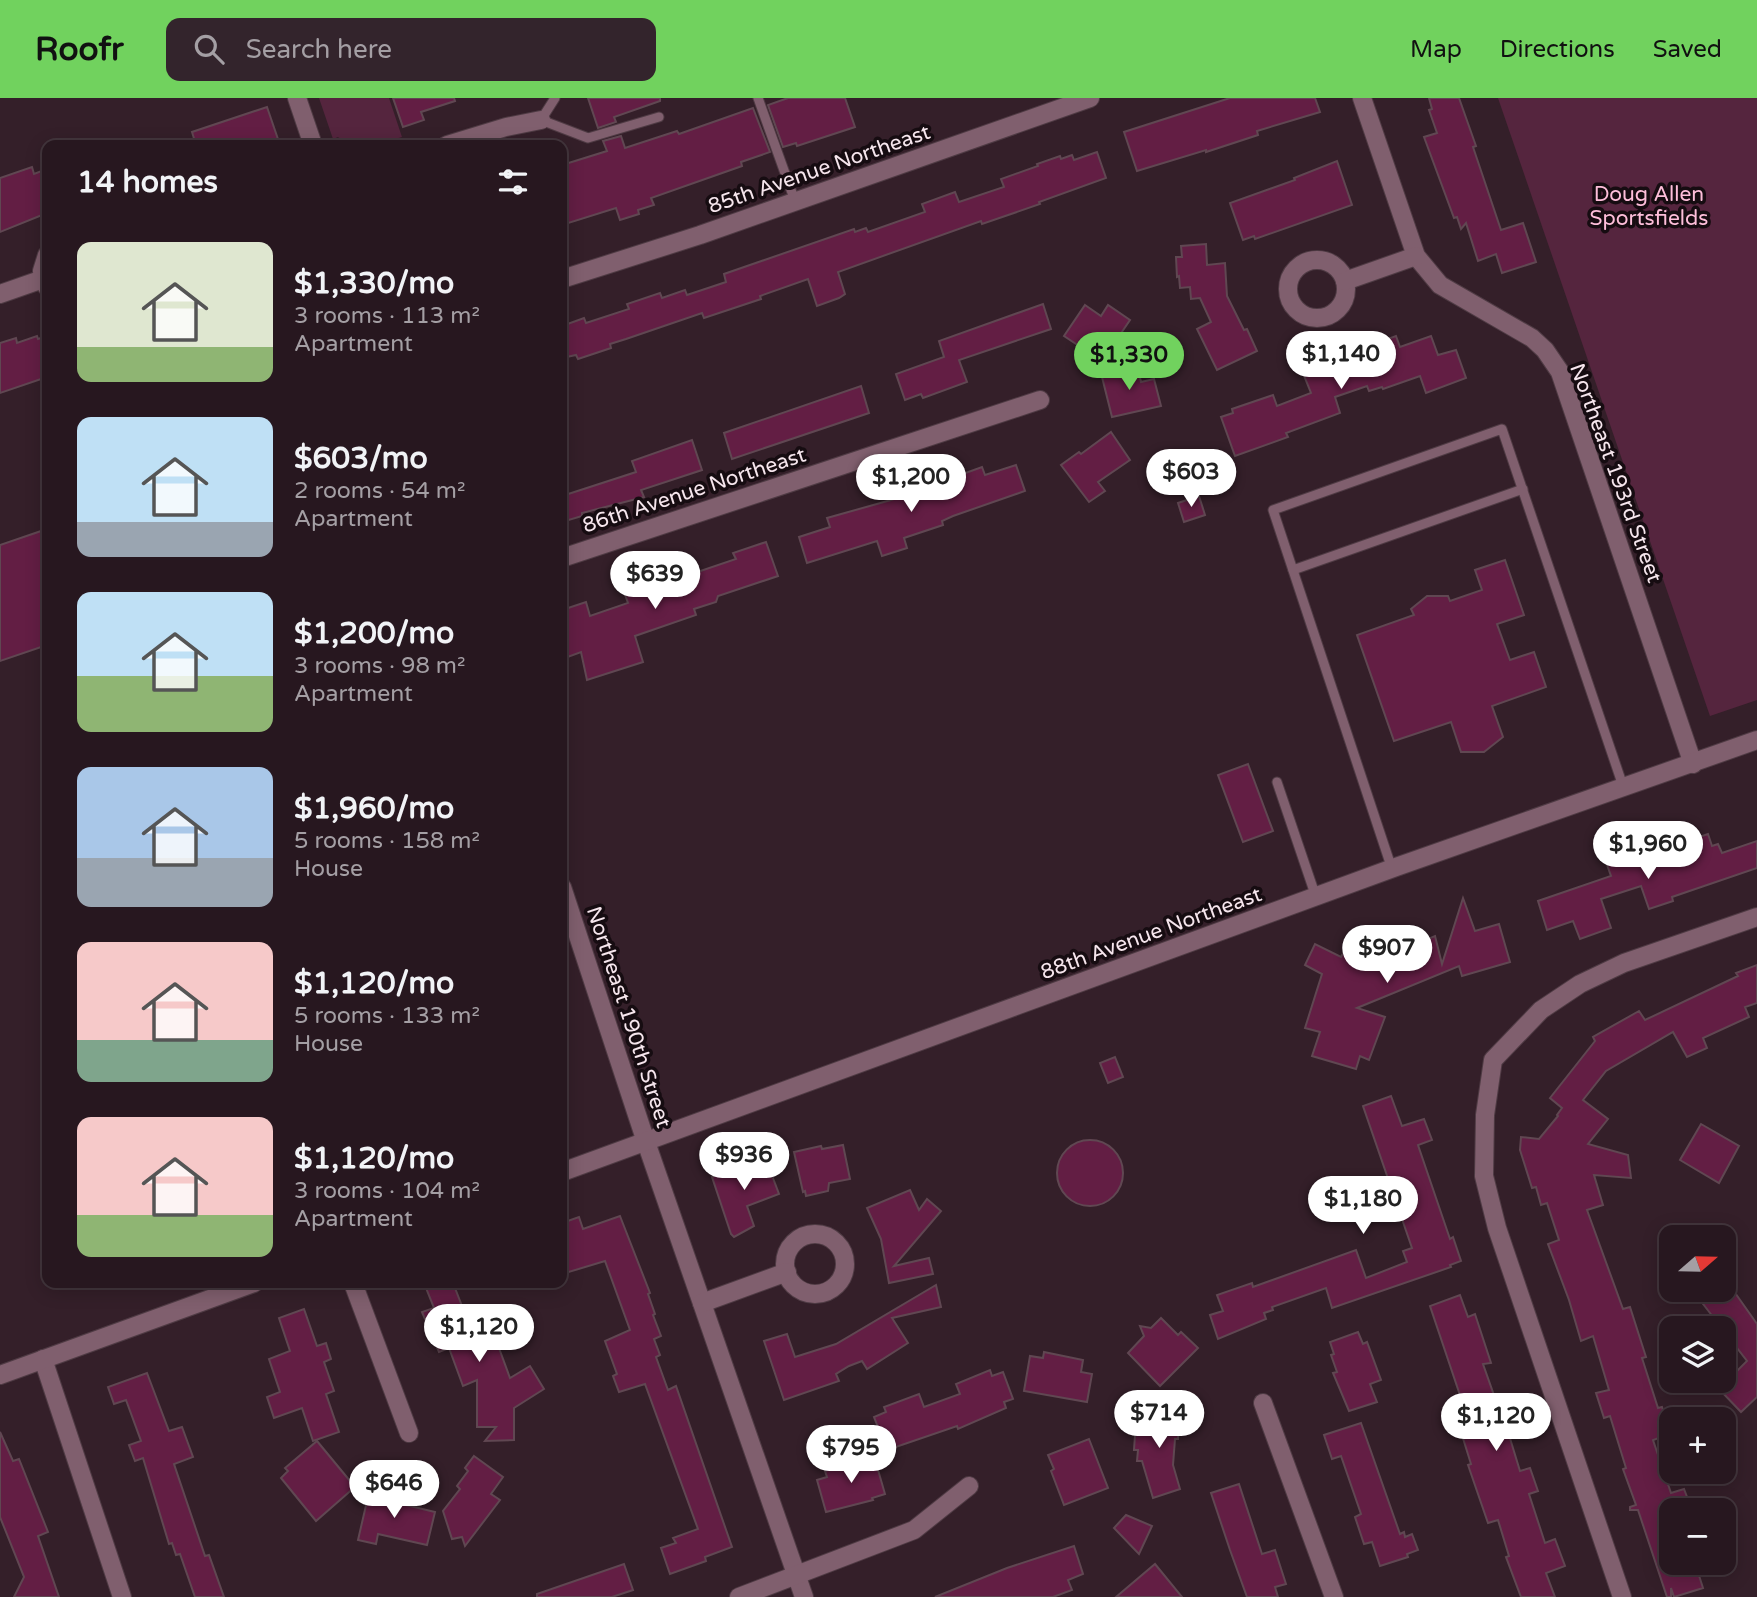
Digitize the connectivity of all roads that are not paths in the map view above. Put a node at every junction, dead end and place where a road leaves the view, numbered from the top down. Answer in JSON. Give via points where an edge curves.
{"nodes":[{"id":1,"x":297,"y":98,"type":"edge"},
{"id":2,"x":555,"y":98,"type":"edge"},
{"id":3,"x":758,"y":98,"type":"edge"},
{"id":4,"x":1090,"y":98,"type":"edge"},
{"id":5,"x":1362,"y":98,"type":"edge"},
{"id":6,"x":659,"y":117,"type":"dead end"},
{"id":7,"x":541,"y":120,"type":"junction"},
{"id":8,"x":311,"y":140,"type":"edge"},
{"id":9,"x":463,"y":140,"type":"edge"},
{"id":10,"x":795,"y":201,"type":"junction"},
{"id":11,"x":1416,"y":256,"type":"junction"},
{"id":12,"x":567,"y":277,"type":"edge"},
{"id":13,"x":1345,"y":281,"type":"dead end"},
{"id":14,"x":42,"y":284,"type":"edge"},
{"id":15,"x":0,"y":294,"type":"edge"},
{"id":16,"x":1040,"y":400,"type":"dead end"},
{"id":17,"x":1522,"y":489,"type":"junction"},
{"id":18,"x":567,"y":556,"type":"edge"},
{"id":19,"x":1293,"y":570,"type":"junction"},
{"id":20,"x":1757,"y":740,"type":"edge"},
{"id":21,"x":1693,"y":764,"type":"junction"},
{"id":22,"x":1277,"y":782,"type":"dead end"},
{"id":23,"x":1624,"y":789,"type":"junction"},
{"id":24,"x":1392,"y":869,"type":"junction"},
{"id":25,"x":1316,"y":897,"type":"junction"},
{"id":26,"x":567,"y":902,"type":"edge"},
{"id":27,"x":1757,"y":917,"type":"edge"},
{"id":28,"x":646,"y":1142,"type":"junction"},
{"id":29,"x":567,"y":1170,"type":"edge"},
{"id":30,"x":786,"y":1272,"type":"dead end"},
{"id":31,"x":240,"y":1288,"type":"edge"},
{"id":32,"x":355,"y":1288,"type":"edge"},
{"id":33,"x":702,"y":1303,"type":"junction"},
{"id":34,"x":43,"y":1359,"type":"junction"},
{"id":35,"x":0,"y":1375,"type":"edge"},
{"id":36,"x":1262,"y":1403,"type":"dead end"},
{"id":37,"x":409,"y":1433,"type":"dead end"},
{"id":38,"x":969,"y":1486,"type":"dead end"},
{"id":39,"x":796,"y":1576,"type":"junction"},
{"id":40,"x":122,"y":1597,"type":"edge"},
{"id":41,"x":739,"y":1597,"type":"edge"},
{"id":42,"x":803,"y":1597,"type":"edge"},
{"id":43,"x":1334,"y":1597,"type":"edge"},
{"id":44,"x":1622,"y":1597,"type":"edge"}],
"edges":[{"from":1,"to":8,"type":"street"},
{"from":2,"to":7,"type":"lane"},
{"from":3,"to":10,"type":"lane"},
{"from":4,"to":10,"type":"street","name":"85th Avenue Northeast"},
{"from":5,"to":11,"type":"street","name":"Northeast 193rd Street"},
{"from":6,"to":7,"type":"lane","via":[[588,138]]},
{"from":7,"to":9,"type":"street"},
{"from":10,"to":12,"type":"street","name":"85th Avenue Northeast"},
{"from":11,"to":13,"type":"street"},
{"from":11,"to":21,"type":"street","name":"Northeast 193rd Street","via":[[1440,285],[1532,338],[1560,372]]},
{"from":14,"to":15,"type":"street"},
{"from":16,"to":18,"type":"street","name":"86th Avenue Northeast"},
{"from":17,"to":19,"type":"lane"},
{"from":17,"to":19,"type":"lane","via":[[1502,429],[1490,433],[1273,510]]},
{"from":17,"to":23,"type":"lane"},
{"from":19,"to":24,"type":"lane"},
{"from":20,"to":21,"type":"street","name":"88th Avenue Northeast"},
{"from":21,"to":23,"type":"street","name":"88th Avenue Northeast"},
{"from":22,"to":25,"type":"lane"},
{"from":23,"to":24,"type":"street","name":"88th Avenue Northeast"},
{"from":24,"to":25,"type":"street","name":"88th Avenue Northeast"},
{"from":25,"to":28,"type":"street","name":"88th Avenue Northeast"},
{"from":26,"to":28,"type":"street","name":"Northeast 190th Street"},
{"from":27,"to":44,"type":"street","via":[[1625,963],[1580,984],[1541,1010],[1493,1060],[1483,1176]]},
{"from":28,"to":29,"type":"street","name":"88th Avenue Northeast"},
{"from":28,"to":33,"type":"street","name":"Northeast 190th Street"},
{"from":30,"to":33,"type":"street"},
{"from":31,"to":34,"type":"street"},
{"from":32,"to":37,"type":"street"},
{"from":33,"to":39,"type":"street","name":"Northeast 190th Street"},
{"from":34,"to":35,"type":"street"},
{"from":34,"to":40,"type":"street"},
{"from":36,"to":43,"type":"street"},
{"from":38,"to":39,"type":"street","via":[[914,1530]]},
{"from":39,"to":41,"type":"street"},
{"from":39,"to":42,"type":"street","name":"Northeast 190th Street"}]}
